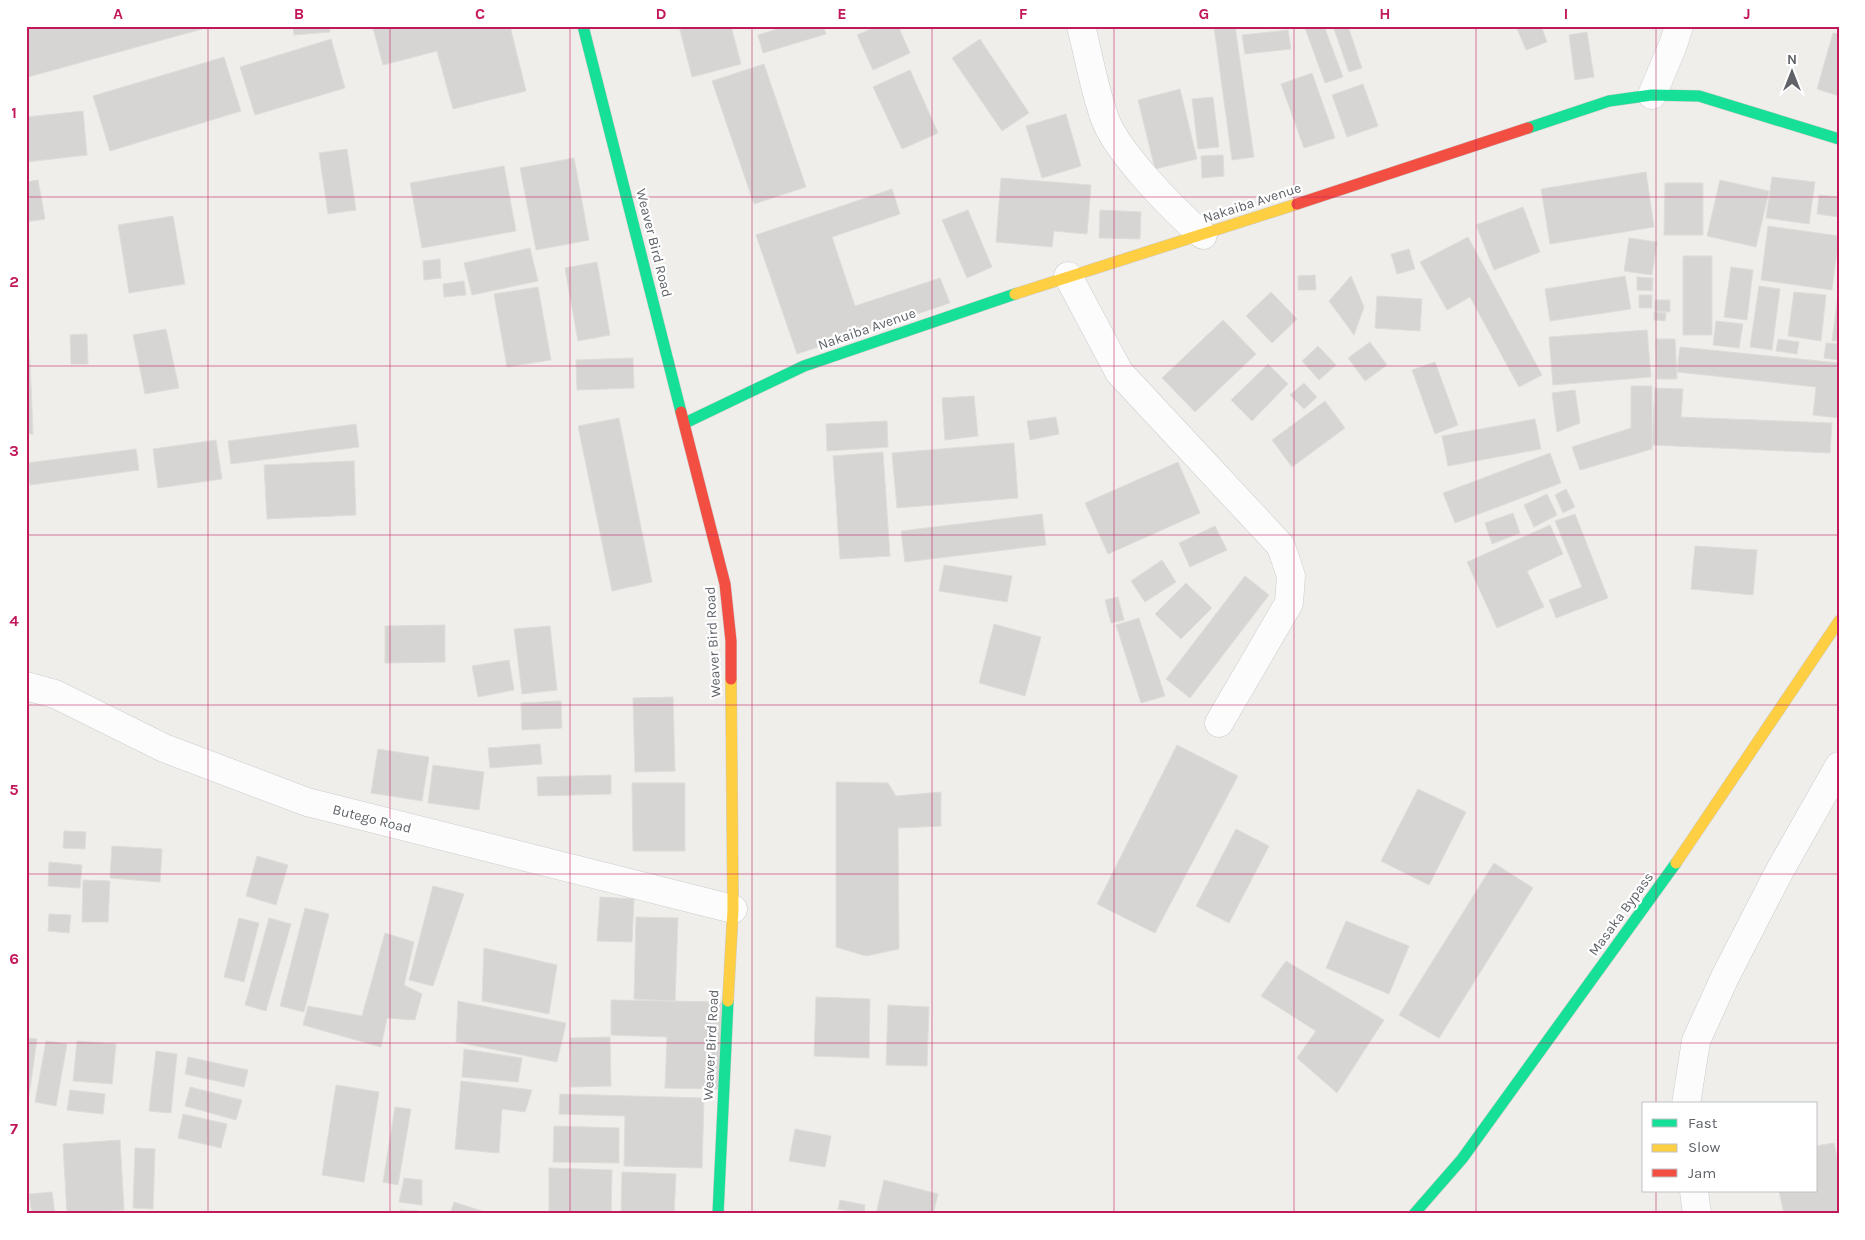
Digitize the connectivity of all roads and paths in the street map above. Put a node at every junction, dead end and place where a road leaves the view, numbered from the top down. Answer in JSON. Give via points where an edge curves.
{"nodes":[{"id":1,"x":583,"y":26,"type":"edge"},
{"id":2,"x":1081,"y":26,"type":"edge"},
{"id":3,"x":1679,"y":26,"type":"edge"},
{"id":4,"x":1652,"y":95,"type":"junction"},
{"id":5,"x":1839,"y":139,"type":"edge"},
{"id":6,"x":1203,"y":234,"type":"junction"},
{"id":7,"x":1068,"y":276,"type":"junction"},
{"id":8,"x":685,"y":422,"type":"junction"},
{"id":9,"x":1839,"y":621,"type":"edge"},
{"id":10,"x":26,"y":686,"type":"edge"},
{"id":11,"x":1219,"y":723,"type":"dead end"},
{"id":12,"x":1839,"y":766,"type":"edge"},
{"id":13,"x":733,"y":909,"type":"junction"},
{"id":14,"x":1686,"y":1102,"type":"edge"},
{"id":15,"x":1694,"y":1192,"type":"edge"},
{"id":16,"x":718,"y":1214,"type":"edge"},
{"id":17,"x":1414,"y":1214,"type":"edge"},
{"id":18,"x":1698,"y":1214,"type":"edge"}],
"edges":[{"from":1,"to":8,"type":"main road","name":"Weaver Bird Road"},
{"from":2,"to":6,"type":"street","via":[[1105,120],[1122,149],[1188,222]]},
{"from":3,"to":4,"type":"street"},
{"from":4,"to":5,"type":"main road","name":"Nakaiba Avenue","via":[[1699,96]]},
{"from":4,"to":6,"type":"main road","name":"Nakaiba Avenue","via":[[1609,101]]},
{"from":6,"to":7,"type":"main road","name":"Nakaiba Avenue"},
{"from":7,"to":8,"type":"main road","name":"Nakaiba Avenue","via":[[804,366]]},
{"from":7,"to":11,"type":"street","via":[[1119,372],[1281,546],[1291,576],[1289,603]]},
{"from":8,"to":13,"type":"main road","name":"Weaver Bird Road","via":[[726,584],[731,641]]},
{"from":9,"to":17,"type":"main road","name":"Masaka Bypass","via":[[1693,840],[1462,1159]]},
{"from":10,"to":13,"type":"street","name":"Butego Road","via":[[55,694],[164,748],[307,802]]},
{"from":12,"to":14,"type":"street","via":[[1776,879],[1700,1032]]},
{"from":13,"to":16,"type":"main road","name":"Weaver Bird Road"},
{"from":15,"to":18,"type":"street"}]}
